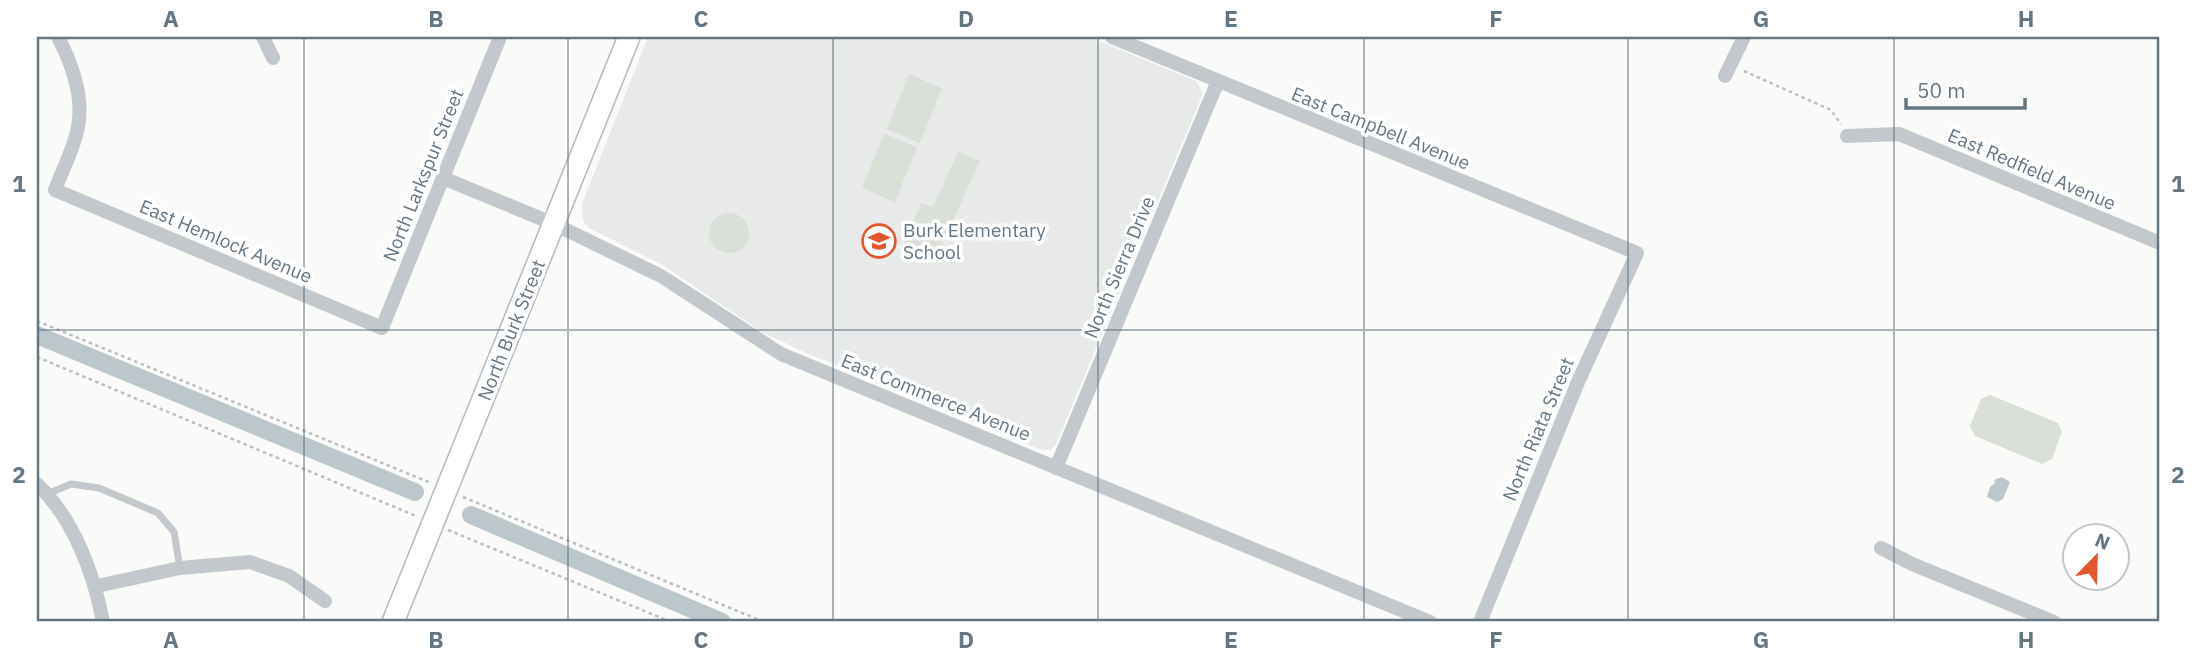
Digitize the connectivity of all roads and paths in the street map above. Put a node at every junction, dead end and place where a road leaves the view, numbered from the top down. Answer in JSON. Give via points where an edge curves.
{"nodes":[{"id":1,"x":58,"y":37,"type":"edge"},
{"id":2,"x":263,"y":37,"type":"edge"},
{"id":3,"x":500,"y":37,"type":"edge"},
{"id":4,"x":629,"y":37,"type":"edge"},
{"id":5,"x":1112,"y":37,"type":"edge"},
{"id":6,"x":1744,"y":37,"type":"edge"},
{"id":7,"x":273,"y":58,"type":"dead end"},
{"id":8,"x":1725,"y":76,"type":"joint"},
{"id":9,"x":1218,"y":81,"type":"junction"},
{"id":10,"x":1847,"y":136,"type":"joint"},
{"id":11,"x":443,"y":178,"type":"junction"},
{"id":12,"x":554,"y":224,"type":"junction"},
{"id":13,"x":2160,"y":243,"type":"edge"},
{"id":14,"x":1637,"y":253,"type":"joint"},
{"id":15,"x":37,"y":321,"type":"edge"},
{"id":16,"x":382,"y":328,"type":"joint"},
{"id":17,"x":37,"y":357,"type":"edge"},
{"id":18,"x":1056,"y":468,"type":"junction"},
{"id":19,"x":42,"y":489,"type":"edge"},
{"id":20,"x":446,"y":492,"type":"junction"},
{"id":21,"x":435,"y":520,"type":"junction"},
{"id":22,"x":1881,"y":548,"type":"dead end"},
{"id":23,"x":180,"y":568,"type":"junction"},
{"id":24,"x":97,"y":586,"type":"junction"},
{"id":25,"x":325,"y":601,"type":"dead end"},
{"id":26,"x":103,"y":622,"type":"edge"},
{"id":27,"x":393,"y":622,"type":"edge"},
{"id":28,"x":671,"y":622,"type":"edge"},
{"id":29,"x":764,"y":622,"type":"edge"},
{"id":30,"x":1430,"y":622,"type":"edge"},
{"id":31,"x":1480,"y":622,"type":"edge"},
{"id":32,"x":2054,"y":622,"type":"edge"}],
"edges":[{"from":1,"to":16,"type":"street","name":"East Hemlock Avenue","via":[[76,83],[78,127],[55,190]]},
{"from":2,"to":7,"type":"street"},
{"from":3,"to":11,"type":"street","name":"North Larkspur Street"},
{"from":4,"to":12,"type":"street","name":"North Burk Street"},
{"from":5,"to":9,"type":"street","name":"East Campbell Avenue"},
{"from":6,"to":8,"type":"street"},
{"from":8,"to":10,"type":"path","via":[[1745,71],[1832,110]]},
{"from":9,"to":14,"type":"street","name":"East Campbell Avenue"},
{"from":9,"to":18,"type":"street","name":"North Sierra Drive"},
{"from":10,"to":13,"type":"street","name":"East Redfield Avenue","via":[[1899,134]]},
{"from":11,"to":12,"type":"street","name":"East Commerce Avenue"},
{"from":11,"to":16,"type":"street","name":"North Larkspur Street"},
{"from":12,"to":18,"type":"street","name":"East Commerce Avenue","via":[[661,276],[781,354]]},
{"from":12,"to":20,"type":"street","name":"North Burk Street"},
{"from":14,"to":31,"type":"street","name":"North Riata Street","via":[[1578,382]]},
{"from":15,"to":20,"type":"path"},
{"from":17,"to":21,"type":"path"},
{"from":18,"to":30,"type":"street","name":"East Commerce Avenue"},
{"from":19,"to":23,"type":"lane","via":[[71,484],[99,488],[158,513],[174,532]]},
{"from":19,"to":24,"type":"street","via":[[65,518]]},
{"from":20,"to":21,"type":"street","name":"North Burk Street"},
{"from":20,"to":29,"type":"path"},
{"from":21,"to":27,"type":"street","name":"North Burk Street"},
{"from":21,"to":28,"type":"path"},
{"from":22,"to":32,"type":"street"},
{"from":23,"to":24,"type":"street"},
{"from":23,"to":25,"type":"street","via":[[250,562],[289,576]]},
{"from":24,"to":26,"type":"street"}]}
